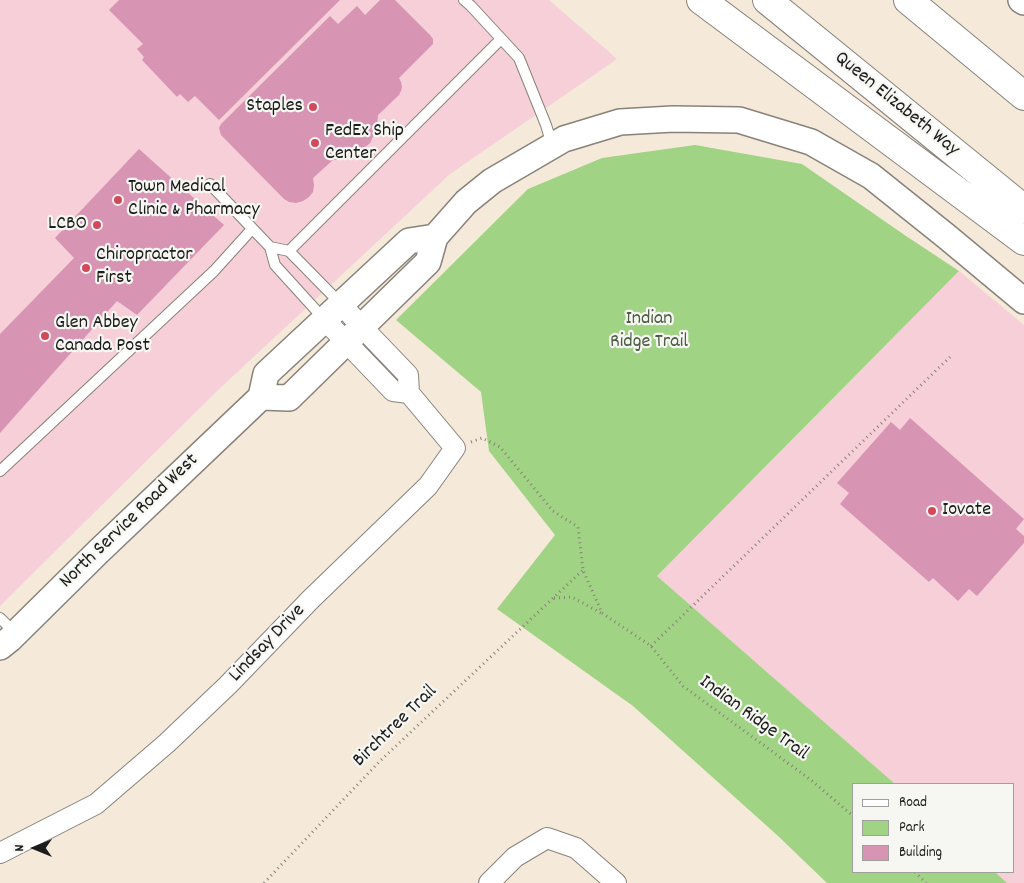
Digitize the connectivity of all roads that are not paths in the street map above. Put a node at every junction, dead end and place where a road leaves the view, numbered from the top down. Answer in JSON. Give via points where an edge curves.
{"nodes":[{"id":1,"x":464,"y":0,"type":"edge"},
{"id":2,"x":701,"y":0,"type":"edge"},
{"id":3,"x":767,"y":0,"type":"edge"},
{"id":4,"x":908,"y":0,"type":"edge"},
{"id":5,"x":501,"y":39,"type":"junction"},
{"id":6,"x":1024,"y":96,"type":"edge"},
{"id":7,"x":552,"y":146,"type":"junction"},
{"id":8,"x":210,"y":184,"type":"dead end"},
{"id":9,"x":1024,"y":209,"type":"edge"},
{"id":10,"x":252,"y":229,"type":"junction"},
{"id":11,"x":435,"y":237,"type":"junction"},
{"id":12,"x":1024,"y":241,"type":"edge"},
{"id":13,"x":270,"y":247,"type":"junction"},
{"id":14,"x":289,"y":251,"type":"junction"},
{"id":15,"x":1024,"y":301,"type":"edge"},
{"id":16,"x":332,"y":312,"type":"junction"},
{"id":17,"x":353,"y":334,"type":"junction"},
{"id":18,"x":261,"y":397,"type":"junction"},
{"id":19,"x":0,"y":471,"type":"edge"},
{"id":20,"x":5,"y":633,"type":"edge"},
{"id":21,"x":0,"y":853,"type":"edge"},
{"id":22,"x":489,"y":883,"type":"edge"},
{"id":23,"x":616,"y":883,"type":"edge"}],
"edges":[{"from":1,"to":5,"type":"lane"},
{"from":2,"to":12,"type":"highway"},
{"from":3,"to":9,"type":"highway","name":"Queen Elizabeth Way"},
{"from":4,"to":6,"type":"highway"},
{"from":5,"to":7,"type":"lane","via":[[519,58]]},
{"from":5,"to":14,"type":"lane"},
{"from":7,"to":11,"type":"street","via":[[492,181],[466,202]]},
{"from":7,"to":15,"type":"street","via":[[564,139],[620,122],[673,119],[739,120],[811,142],[871,176]]},
{"from":8,"to":10,"type":"lane"},
{"from":10,"to":13,"type":"lane"},
{"from":10,"to":19,"type":"lane","via":[[214,271]]},
{"from":11,"to":16,"type":"street","via":[[409,240]]},
{"from":11,"to":17,"type":"street","via":[[428,262]]},
{"from":13,"to":14,"type":"lane"},
{"from":13,"to":16,"type":"lane","via":[[275,265]]},
{"from":14,"to":16,"type":"lane"},
{"from":16,"to":17,"type":"street"},
{"from":16,"to":18,"type":"street","via":[[266,374]]},
{"from":17,"to":18,"type":"street","via":[[288,398]]},
{"from":17,"to":21,"type":"street","name":"Lindsay Drive","via":[[393,391],[409,393],[455,448],[428,486],[167,743],[96,804]]},
{"from":18,"to":20,"type":"street","name":"North Service Road West","via":[[98,552]]},
{"from":22,"to":23,"type":"street","via":[[515,857],[547,838],[576,848]]}]}
